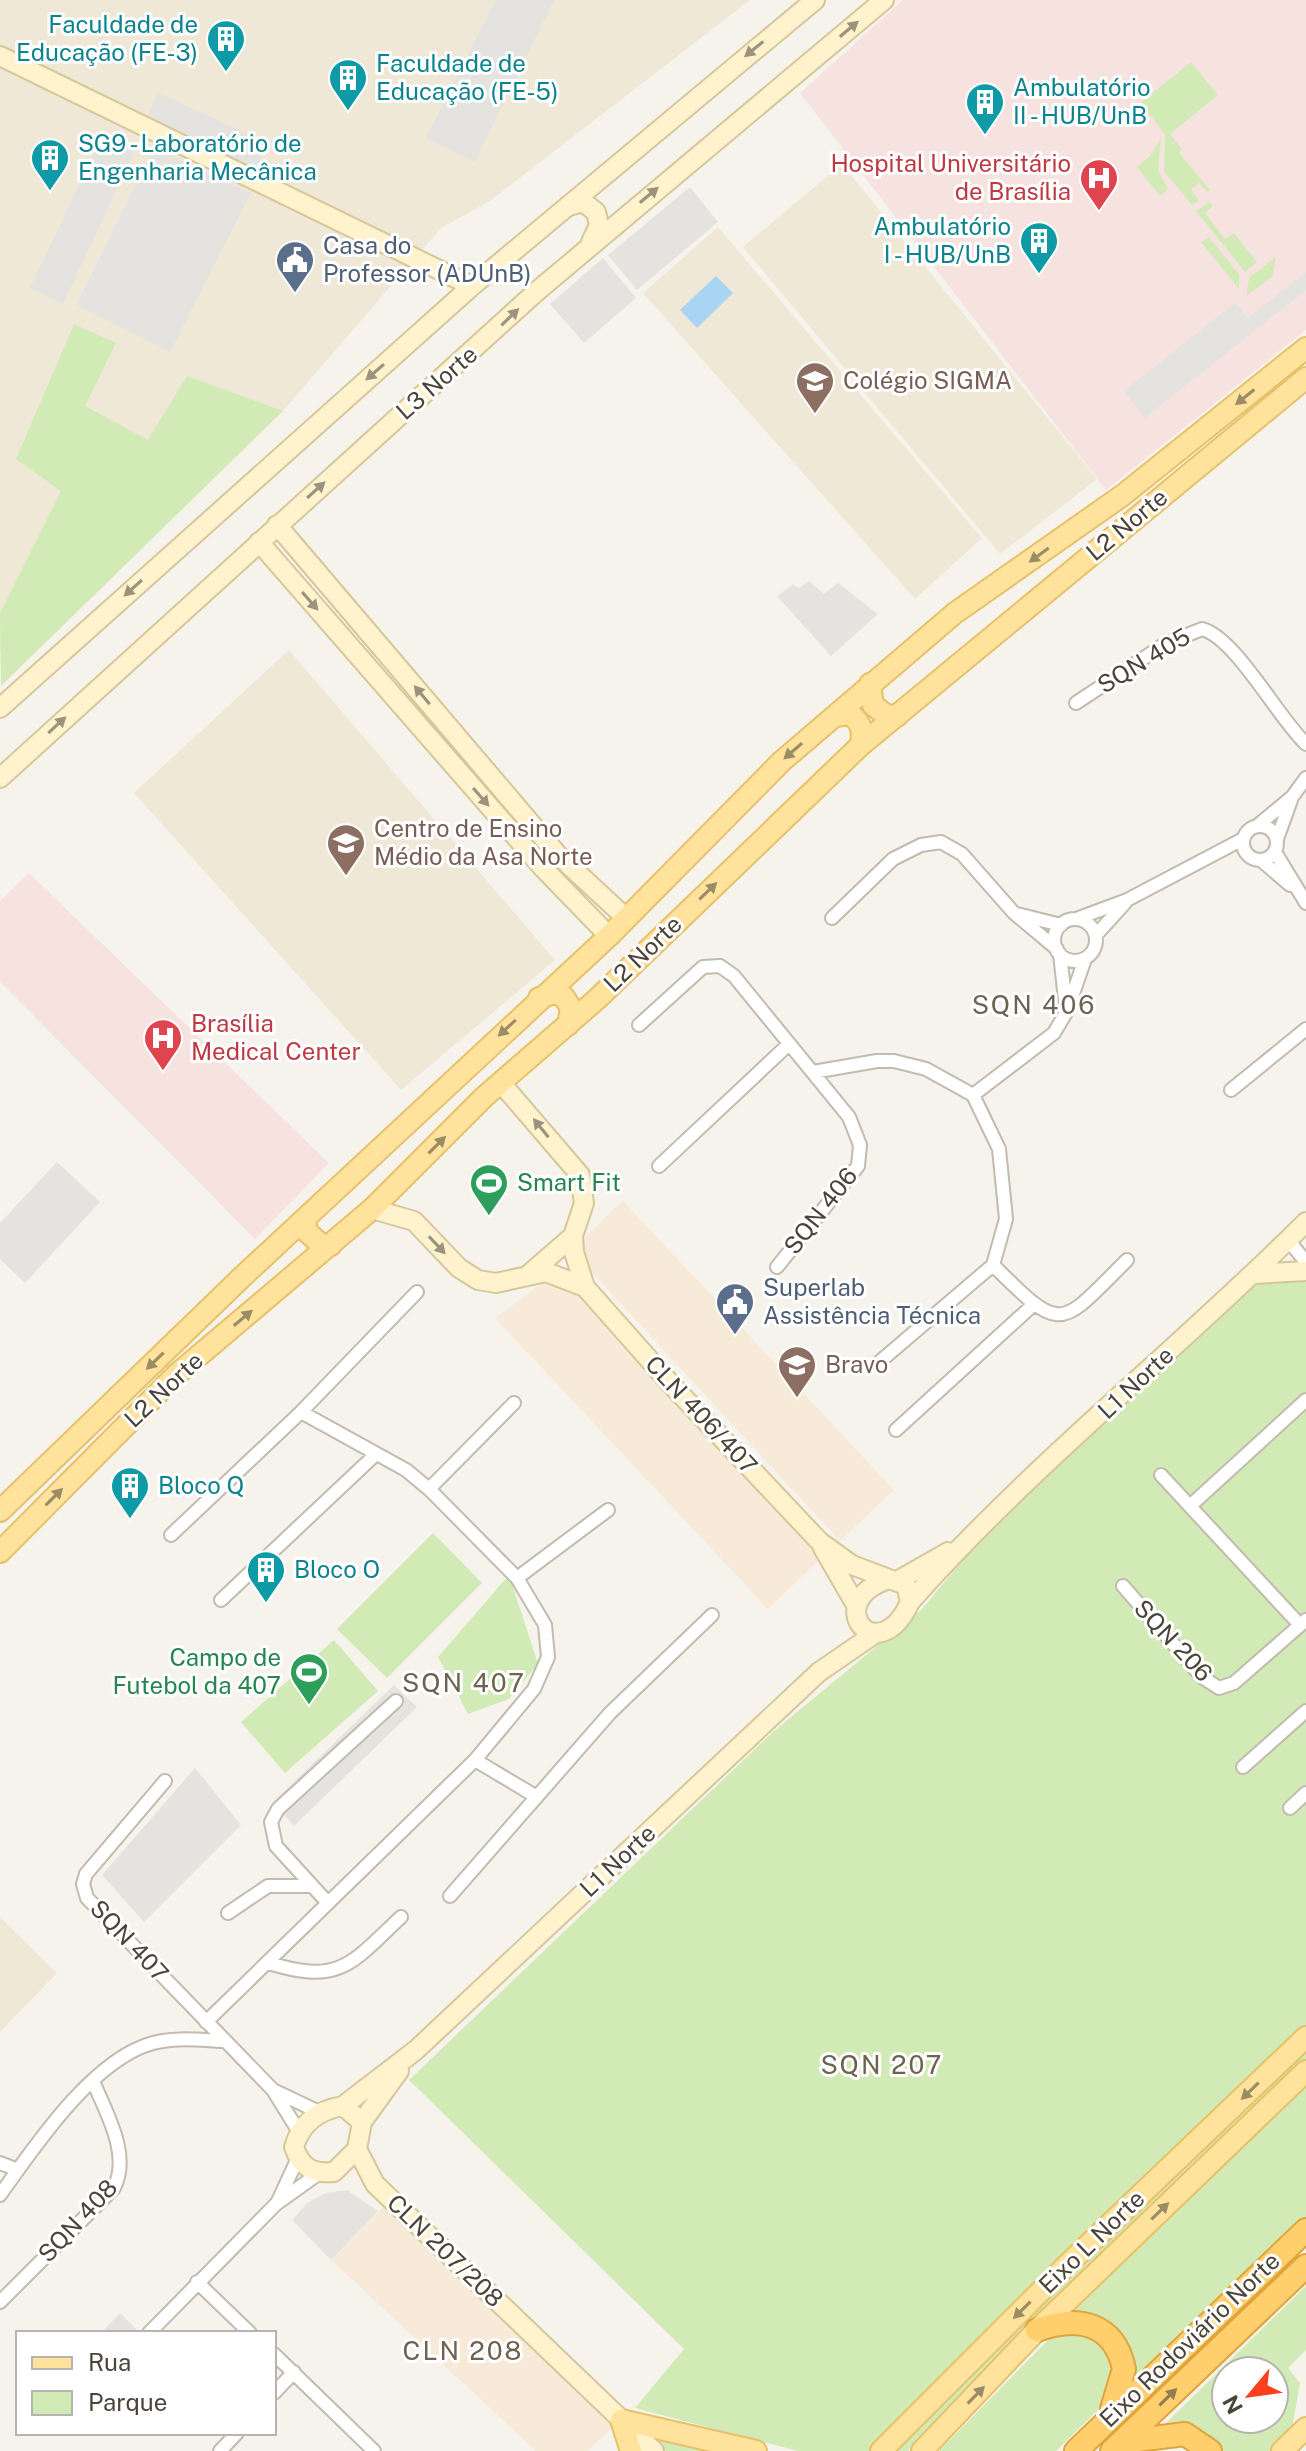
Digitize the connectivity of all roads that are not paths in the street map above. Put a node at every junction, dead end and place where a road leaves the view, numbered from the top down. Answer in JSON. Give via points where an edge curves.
{"nodes":[{"id":1,"x":815,"y":0,"type":"edge"},
{"id":2,"x":884,"y":0,"type":"edge"},
{"id":3,"x":0,"y":56,"type":"edge"},
{"id":4,"x":564,"y":208,"type":"junction"},
{"id":5,"x":589,"y":245,"type":"junction"},
{"id":6,"x":472,"y":286,"type":"junction"},
{"id":7,"x":1306,"y":348,"type":"edge"},
{"id":8,"x":1306,"y":378,"type":"edge"},
{"id":9,"x":277,"y":525,"type":"junction"},
{"id":10,"x":259,"y":542,"type":"junction"},
{"id":11,"x":870,"y":684,"type":"junction"},
{"id":12,"x":2,"y":703,"type":"edge"},
{"id":13,"x":1076,"y":703,"type":"dead end"},
{"id":14,"x":835,"y":716,"type":"junction"},
{"id":15,"x":897,"y":716,"type":"junction"},
{"id":16,"x":1306,"y":744,"type":"edge"},
{"id":17,"x":861,"y":745,"type":"junction"},
{"id":18,"x":0,"y":778,"type":"edge"},
{"id":19,"x":1306,"y":778,"type":"edge"},
{"id":20,"x":1292,"y":797,"type":"junction"},
{"id":21,"x":1257,"y":826,"type":"junction"},
{"id":22,"x":1244,"y":846,"type":"junction"},
{"id":23,"x":1276,"y":846,"type":"junction"},
{"id":24,"x":1262,"y":861,"type":"junction"},
{"id":25,"x":1296,"y":890,"type":"junction"},
{"id":26,"x":1127,"y":900,"type":"junction"},
{"id":27,"x":1306,"y":903,"type":"edge"},
{"id":28,"x":1014,"y":913,"type":"junction"},
{"id":29,"x":626,"y":918,"type":"junction"},
{"id":30,"x":832,"y":918,"type":"dead end"},
{"id":31,"x":1076,"y":919,"type":"junction"},
{"id":32,"x":1061,"y":925,"type":"junction"},
{"id":33,"x":1096,"y":935,"type":"junction"},
{"id":34,"x":609,"y":936,"type":"junction"},
{"id":35,"x":1058,"y":952,"type":"junction"},
{"id":36,"x":1085,"y":959,"type":"junction"},
{"id":37,"x":539,"y":998,"type":"junction"},
{"id":38,"x":1067,"y":1011,"type":"junction"},
{"id":39,"x":568,"y":1025,"type":"junction"},
{"id":40,"x":639,"y":1025,"type":"dead end"},
{"id":41,"x":1306,"y":1029,"type":"edge"},
{"id":42,"x":789,"y":1044,"type":"junction"},
{"id":43,"x":813,"y":1072,"type":"junction"},
{"id":44,"x":501,"y":1083,"type":"junction"},
{"id":45,"x":1231,"y":1090,"type":"dead end"},
{"id":46,"x":973,"y":1095,"type":"junction"},
{"id":47,"x":659,"y":1166,"type":"dead end"},
{"id":48,"x":372,"y":1209,"type":"junction"},
{"id":49,"x":305,"y":1219,"type":"junction"},
{"id":50,"x":1306,"y":1222,"type":"edge"},
{"id":51,"x":573,"y":1236,"type":"junction"},
{"id":52,"x":1288,"y":1240,"type":"junction"},
{"id":53,"x":331,"y":1245,"type":"junction"},
{"id":54,"x":1127,"y":1260,"type":"dead end"},
{"id":55,"x":1306,"y":1262,"type":"edge"},
{"id":56,"x":993,"y":1265,"type":"junction"},
{"id":57,"x":777,"y":1267,"type":"dead end"},
{"id":58,"x":1306,"y":1271,"type":"edge"},
{"id":59,"x":1254,"y":1274,"type":"junction"},
{"id":60,"x":528,"y":1275,"type":"junction"},
{"id":61,"x":585,"y":1287,"type":"junction"},
{"id":62,"x":417,"y":1292,"type":"dead end"},
{"id":63,"x":1033,"y":1305,"type":"junction"},
{"id":64,"x":877,"y":1364,"type":"dead end"},
{"id":65,"x":1306,"y":1400,"type":"edge"},
{"id":66,"x":514,"y":1403,"type":"dead end"},
{"id":67,"x":301,"y":1412,"type":"junction"},
{"id":68,"x":896,"y":1430,"type":"dead end"},
{"id":69,"x":376,"y":1454,"type":"junction"},
{"id":70,"x":1161,"y":1475,"type":"dead end"},
{"id":71,"x":429,"y":1489,"type":"junction"},
{"id":72,"x":1190,"y":1506,"type":"junction"},
{"id":73,"x":608,"y":1510,"type":"dead end"},
{"id":74,"x":0,"y":1511,"type":"edge"},
{"id":75,"x":171,"y":1535,"type":"dead end"},
{"id":76,"x":820,"y":1542,"type":"junction"},
{"id":77,"x":964,"y":1542,"type":"junction"},
{"id":78,"x":0,"y":1552,"type":"edge"},
{"id":79,"x":517,"y":1578,"type":"junction"},
{"id":80,"x":893,"y":1580,"type":"junction"},
{"id":81,"x":1123,"y":1586,"type":"dead end"},
{"id":82,"x":221,"y":1600,"type":"dead end"},
{"id":83,"x":910,"y":1602,"type":"junction"},
{"id":84,"x":856,"y":1614,"type":"junction"},
{"id":85,"x":712,"y":1615,"type":"dead end"},
{"id":86,"x":1303,"y":1622,"type":"edge"},
{"id":87,"x":873,"y":1635,"type":"junction"},
{"id":88,"x":819,"y":1672,"type":"junction"},
{"id":89,"x":396,"y":1701,"type":"dead end"},
{"id":90,"x":1306,"y":1711,"type":"edge"},
{"id":91,"x":475,"y":1760,"type":"junction"},
{"id":92,"x":1243,"y":1767,"type":"dead end"},
{"id":93,"x":165,"y":1781,"type":"dead end"},
{"id":94,"x":1306,"y":1793,"type":"edge"},
{"id":95,"x":537,"y":1797,"type":"junction"},
{"id":96,"x":1290,"y":1808,"type":"dead end"},
{"id":97,"x":310,"y":1886,"type":"junction"},
{"id":98,"x":450,"y":1896,"type":"dead end"},
{"id":99,"x":328,"y":1903,"type":"junction"},
{"id":100,"x":228,"y":1913,"type":"dead end"},
{"id":101,"x":401,"y":1917,"type":"dead end"},
{"id":102,"x":269,"y":1963,"type":"junction"},
{"id":103,"x":206,"y":2022,"type":"junction"},
{"id":104,"x":1306,"y":2037,"type":"edge"},
{"id":105,"x":222,"y":2041,"type":"junction"},
{"id":106,"x":416,"y":2050,"type":"junction"},
{"id":107,"x":1306,"y":2071,"type":"edge"},
{"id":108,"x":93,"y":2081,"type":"junction"},
{"id":109,"x":273,"y":2090,"type":"junction"},
{"id":110,"x":343,"y":2106,"type":"junction"},
{"id":111,"x":319,"y":2112,"type":"junction"},
{"id":112,"x":362,"y":2122,"type":"junction"},
{"id":113,"x":299,"y":2132,"type":"junction"},
{"id":114,"x":357,"y":2149,"type":"junction"},
{"id":115,"x":298,"y":2158,"type":"junction"},
{"id":116,"x":0,"y":2163,"type":"edge"},
{"id":117,"x":18,"y":2170,"type":"junction"},
{"id":118,"x":326,"y":2173,"type":"junction"},
{"id":119,"x":375,"y":2184,"type":"junction"},
{"id":120,"x":0,"y":2195,"type":"edge"},
{"id":121,"x":276,"y":2204,"type":"junction"},
{"id":122,"x":1306,"y":2230,"type":"edge"},
{"id":123,"x":1306,"y":2266,"type":"edge"},
{"id":124,"x":197,"y":2282,"type":"junction"},
{"id":125,"x":0,"y":2302,"type":"edge"},
{"id":126,"x":1037,"y":2330,"type":"junction"},
{"id":127,"x":151,"y":2331,"type":"edge"},
{"id":128,"x":248,"y":2331,"type":"edge"},
{"id":129,"x":276,"y":2356,"type":"edge"},
{"id":130,"x":294,"y":2372,"type":"junction"},
{"id":131,"x":276,"y":2391,"type":"edge"},
{"id":132,"x":1110,"y":2414,"type":"junction"},
{"id":133,"x":621,"y":2420,"type":"junction"},
{"id":134,"x":1306,"y":2428,"type":"edge"},
{"id":135,"x":235,"y":2435,"type":"edge"},
{"id":136,"x":1116,"y":2447,"type":"edge"},
{"id":137,"x":220,"y":2451,"type":"edge"},
{"id":138,"x":374,"y":2451,"type":"edge"},
{"id":139,"x":631,"y":2451,"type":"edge"},
{"id":140,"x":654,"y":2451,"type":"edge"},
{"id":141,"x":756,"y":2451,"type":"edge"},
{"id":142,"x":881,"y":2451,"type":"edge"},
{"id":143,"x":922,"y":2451,"type":"edge"},
{"id":144,"x":1076,"y":2451,"type":"edge"},
{"id":145,"x":1210,"y":2451,"type":"edge"},
{"id":146,"x":1282,"y":2451,"type":"edge"}],
"edges":[{"from":1,"to":4,"type":"street","name":"L3 Norte","one_way":true},
{"from":5,"to":2,"type":"street","name":"L3 Norte","one_way":true},
{"from":3,"to":6,"type":"street"},
{"from":4,"to":5,"type":"street","via":[[583,202],[596,212],[599,225]]},
{"from":4,"to":6,"type":"street","name":"L3 Norte"},
{"from":9,"to":5,"type":"street","name":"L3 Norte","one_way":true},
{"from":6,"to":12,"type":"street","name":"L3 Norte","one_way":true},
{"from":7,"to":11,"type":"main road","name":"L2 Norte","one_way":true,"via":[[1123,495],[955,613]]},
{"from":8,"to":15,"type":"main road","name":"L2 Norte"},
{"from":9,"to":10,"type":"street","name":"L3 Norte"},
{"from":29,"to":9,"type":"street","one_way":true,"via":[[557,854]]},
{"from":18,"to":10,"type":"street","name":"L3 Norte","one_way":true},
{"from":10,"to":34,"type":"street","one_way":true,"via":[[543,868]]},
{"from":11,"to":14,"type":"main road","name":"L2 Norte"},
{"from":11,"to":15,"type":"main road","via":[[873,705]]},
{"from":13,"to":16,"type":"street","name":"SQN 405","via":[[1165,644],[1202,629],[1230,649]]},
{"from":14,"to":17,"type":"main road","via":[[855,718],[863,733]]},
{"from":14,"to":29,"type":"main road","name":"L2 Norte","one_way":true,"via":[[782,761]]},
{"from":15,"to":17,"type":"main road","name":"L2 Norte"},
{"from":39,"to":17,"type":"main road","name":"L2 Norte","one_way":true},
{"from":19,"to":20,"type":"street"},
{"from":20,"to":21,"type":"street"},
{"from":20,"to":23,"type":"street"},
{"from":21,"to":22,"type":"street"},
{"from":21,"to":23,"type":"street","via":[[1273,831]]},
{"from":22,"to":24,"type":"street"},
{"from":22,"to":26,"type":"street","via":[[1203,860]]},
{"from":23,"to":24,"type":"street"},
{"from":23,"to":25,"type":"street"},
{"from":24,"to":25,"type":"street"},
{"from":25,"to":27,"type":"street"},
{"from":26,"to":31,"type":"street"},
{"from":26,"to":33,"type":"street"},
{"from":28,"to":30,"type":"street","via":[[962,854],[934,842],[893,859]]},
{"from":28,"to":32,"type":"street"},
{"from":28,"to":35,"type":"street"},
{"from":29,"to":34,"type":"main road","name":"L2 Norte"},
{"from":31,"to":32,"type":"street"},
{"from":31,"to":33,"type":"street"},
{"from":32,"to":35,"type":"street","via":[[1054,941]]},
{"from":33,"to":36,"type":"street"},
{"from":34,"to":37,"type":"main road","name":"L2 Norte"},
{"from":35,"to":36,"type":"street","via":[[1067,959]]},
{"from":35,"to":38,"type":"street"},
{"from":36,"to":38,"type":"street"},
{"from":37,"to":39,"type":"main road","via":[[555,993],[564,997],[571,1008]]},
{"from":37,"to":49,"type":"main road","name":"L2 Norte","one_way":true},
{"from":38,"to":46,"type":"street","via":[[1054,1033]]},
{"from":39,"to":44,"type":"main road","name":"L2 Norte"},
{"from":40,"to":42,"type":"street","name":"SQN 406","via":[[703,967],[714,965],[734,976]]},
{"from":41,"to":45,"type":"street"},
{"from":42,"to":43,"type":"street","name":"SQN 406"},
{"from":42,"to":47,"type":"street"},
{"from":43,"to":46,"type":"street","via":[[894,1061],[940,1075]]},
{"from":43,"to":57,"type":"street","name":"SQN 406","via":[[849,1117],[861,1156]]},
{"from":48,"to":44,"type":"main road","name":"L2 Norte","one_way":true},
{"from":51,"to":44,"type":"street","one_way":true,"via":[[584,1203],[580,1175]]},
{"from":46,"to":56,"type":"street","via":[[993,1131],[1005,1185],[1006,1219]]},
{"from":48,"to":53,"type":"main road","name":"L2 Norte"},
{"from":48,"to":60,"type":"street","one_way":true,"via":[[414,1221],[459,1268],[478,1280],[496,1283]]},
{"from":49,"to":53,"type":"main road","via":[[312,1238]]},
{"from":49,"to":74,"type":"main road","name":"L2 Norte","one_way":true},
{"from":50,"to":52,"type":"street","name":"L1 Norte"},
{"from":51,"to":60,"type":"street"},
{"from":51,"to":61,"type":"street"},
{"from":52,"to":55,"type":"street"},
{"from":52,"to":59,"type":"street","name":"L1 Norte"},
{"from":78,"to":53,"type":"main road","name":"L2 Norte","one_way":true,"via":[[176,1375]]},
{"from":54,"to":63,"type":"street","via":[[1073,1311],[1055,1315]]},
{"from":56,"to":63,"type":"street"},
{"from":56,"to":64,"type":"street"},
{"from":58,"to":59,"type":"street"},
{"from":59,"to":77,"type":"street","name":"L1 Norte"},
{"from":60,"to":61,"type":"street","via":[[562,1275]]},
{"from":61,"to":76,"type":"street","name":"CLN 406/407"},
{"from":62,"to":67,"type":"street"},
{"from":63,"to":68,"type":"street"},
{"from":65,"to":72,"type":"street"},
{"from":66,"to":71,"type":"street"},
{"from":67,"to":69,"type":"street"},
{"from":67,"to":75,"type":"street"},
{"from":69,"to":71,"type":"street"},
{"from":69,"to":82,"type":"street"},
{"from":70,"to":72,"type":"street","name":"SQN 206"},
{"from":71,"to":79,"type":"street"},
{"from":72,"to":86,"type":"street","name":"SQN 206"},
{"from":73,"to":79,"type":"street"},
{"from":76,"to":80,"type":"street","name":"CLN 406/407","via":[[852,1565]]},
{"from":76,"to":84,"type":"street","name":"CLN 406/407"},
{"from":77,"to":80,"type":"street","name":"L1 Norte"},
{"from":77,"to":83,"type":"street","name":"L1 Norte"},
{"from":79,"to":91,"type":"street","via":[[545,1625],[546,1666],[534,1689]]},
{"from":80,"to":83,"type":"street","via":[[906,1585]]},
{"from":80,"to":84,"type":"street","via":[[865,1591]]},
{"from":81,"to":86,"type":"street","name":"SQN 206","via":[[1202,1677],[1219,1688],[1234,1683]]},
{"from":83,"to":87,"type":"street","via":[[895,1625]]},
{"from":84,"to":87,"type":"street","via":[[863,1631]]},
{"from":84,"to":88,"type":"street","name":"L1 Norte"},
{"from":85,"to":95,"type":"street","via":[[610,1713]]},
{"from":87,"to":88,"type":"street","name":"L1 Norte"},
{"from":88,"to":106,"type":"street","name":"L1 Norte"},
{"from":89,"to":97,"type":"street","via":[[274,1813],[273,1842]]},
{"from":90,"to":92,"type":"street"},
{"from":91,"to":95,"type":"street"},
{"from":91,"to":99,"type":"street"},
{"from":93,"to":103,"type":"street","name":"SQN 407","via":[[83,1884],[92,1907]]},
{"from":94,"to":96,"type":"street"},
{"from":95,"to":98,"type":"street"},
{"from":97,"to":99,"type":"street"},
{"from":97,"to":100,"type":"street","via":[[268,1886]]},
{"from":99,"to":102,"type":"street"},
{"from":101,"to":102,"type":"street","via":[[338,1970],[299,1972]]},
{"from":102,"to":103,"type":"street"},
{"from":103,"to":105,"type":"street","name":"SQN 407"},
{"from":104,"to":142,"type":"main road","name":"Eixo L Norte","one_way":true},
{"from":105,"to":108,"type":"street","via":[[151,2043]]},
{"from":105,"to":109,"type":"street","name":"SQN 407"},
{"from":106,"to":110,"type":"street","name":"L1 Norte"},
{"from":106,"to":112,"type":"street","name":"L1 Norte"},
{"from":126,"to":107,"type":"main road","name":"Eixo L Norte","one_way":true},
{"from":108,"to":117,"type":"street"},
{"from":108,"to":125,"type":"street","name":"SQN 408","via":[[110,2121],[121,2174],[114,2188]]},
{"from":109,"to":111,"type":"street"},
{"from":109,"to":113,"type":"street"},
{"from":110,"to":111,"type":"street"},
{"from":110,"to":112,"type":"street"},
{"from":111,"to":113,"type":"street"},
{"from":112,"to":114,"type":"street"},
{"from":113,"to":115,"type":"street","via":[[294,2147]]},
{"from":114,"to":118,"type":"street"},
{"from":114,"to":119,"type":"street","name":"CLN 207/208"},
{"from":115,"to":118,"type":"street","via":[[306,2168]]},
{"from":115,"to":121,"type":"street"},
{"from":116,"to":117,"type":"street"},
{"from":117,"to":120,"type":"street"},
{"from":118,"to":119,"type":"street","name":"CLN 207/208"},
{"from":118,"to":121,"type":"street"},
{"from":119,"to":133,"type":"street","name":"CLN 207/208"},
{"from":121,"to":124,"type":"street"},
{"from":122,"to":132,"type":"highway","name":"Eixo Rodoviário Norte"},
{"from":136,"to":123,"type":"highway","name":"Eixo Rodoviário Norte","one_way":true},
{"from":124,"to":127,"type":"street"},
{"from":124,"to":128,"type":"street"},
{"from":126,"to":132,"type":"highway","via":[[1079,2321],[1109,2339],[1124,2369]]},
{"from":143,"to":126,"type":"main road","name":"Eixo L Norte","one_way":true},
{"from":129,"to":130,"type":"street"},
{"from":130,"to":131,"type":"street"},
{"from":130,"to":138,"type":"street"},
{"from":132,"to":144,"type":"highway","name":"Eixo Rodoviário Norte"},
{"from":133,"to":139,"type":"main road"},
{"from":133,"to":140,"type":"street","name":"CLN 207/208"},
{"from":133,"to":141,"type":"main road"},
{"from":134,"to":146,"type":"main road"},
{"from":135,"to":137,"type":"street"},
{"from":136,"to":145,"type":"highway","via":[[1185,2434]]}]}
